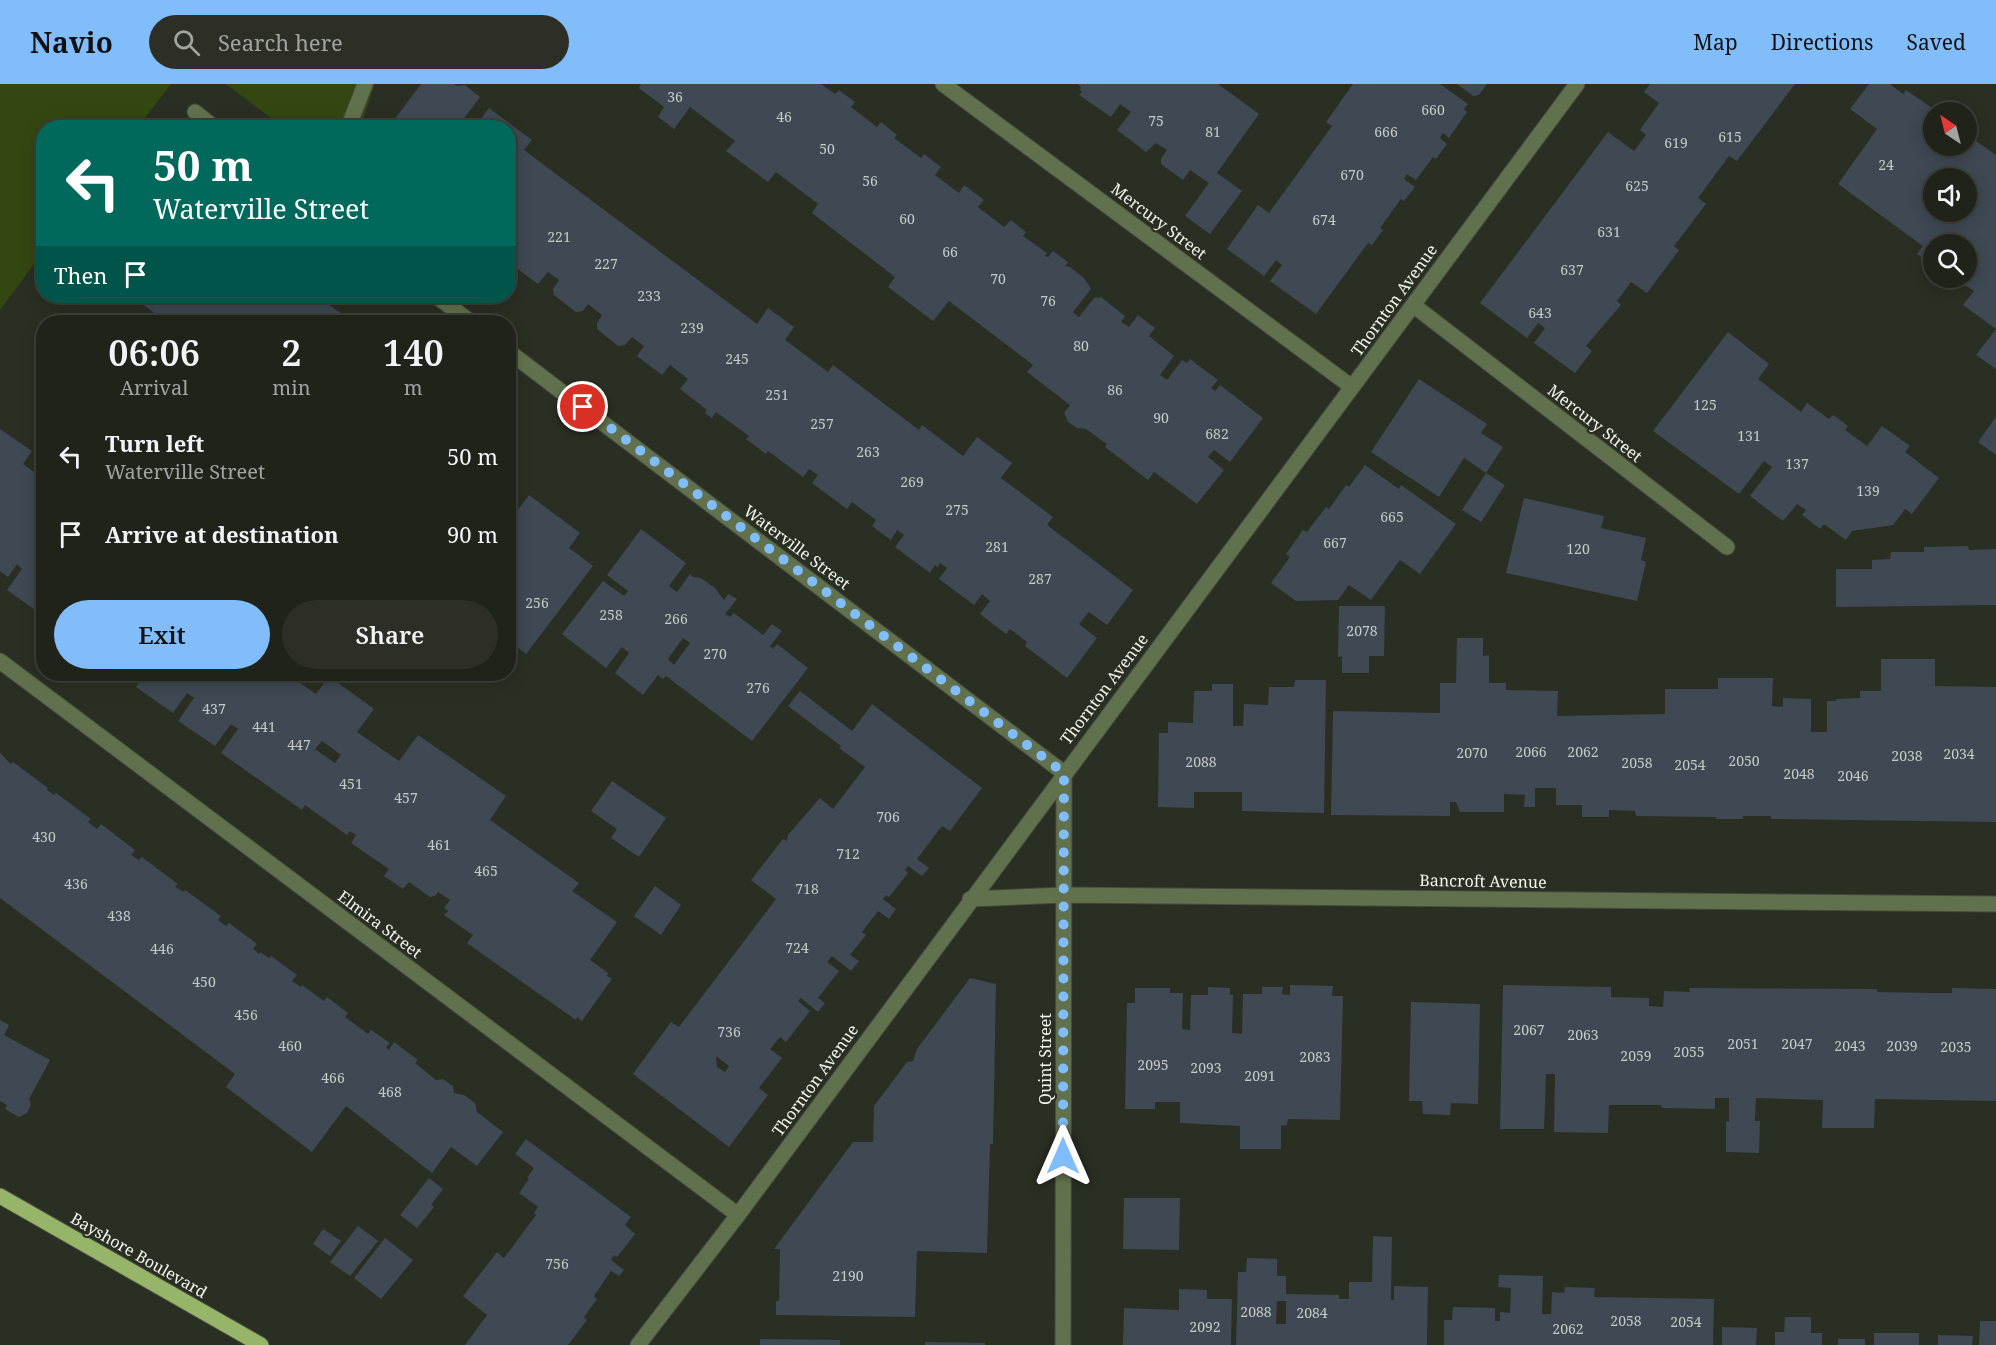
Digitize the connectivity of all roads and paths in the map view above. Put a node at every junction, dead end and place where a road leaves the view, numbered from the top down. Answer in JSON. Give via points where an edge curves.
{"nodes":[{"id":1,"x":365,"y":84,"type":"edge"},
{"id":2,"x":943,"y":84,"type":"edge"},
{"id":3,"x":1577,"y":84,"type":"edge"},
{"id":4,"x":195,"y":112,"type":"dead end"},
{"id":5,"x":205,"y":120,"type":"edge"},
{"id":6,"x":351,"y":120,"type":"edge"},
{"id":7,"x":445,"y":303,"type":"edge"},
{"id":8,"x":1413,"y":304,"type":"junction"},
{"id":9,"x":462,"y":315,"type":"edge"},
{"id":10,"x":516,"y":357,"type":"edge"},
{"id":11,"x":1352,"y":387,"type":"junction"},
{"id":12,"x":1727,"y":547,"type":"dead end"},
{"id":13,"x":0,"y":661,"type":"edge"},
{"id":14,"x":1064,"y":773,"type":"junction"},
{"id":15,"x":1064,"y":895,"type":"junction"},
{"id":16,"x":970,"y":899,"type":"junction"},
{"id":17,"x":1996,"y":904,"type":"edge"},
{"id":18,"x":0,"y":1196,"type":"edge"},
{"id":19,"x":738,"y":1215,"type":"junction"},
{"id":20,"x":261,"y":1345,"type":"edge"},
{"id":21,"x":638,"y":1345,"type":"edge"},
{"id":22,"x":1063,"y":1345,"type":"edge"}],
"edges":[{"from":1,"to":6,"type":"street"},
{"from":2,"to":11,"type":"street","name":"Mercury Street"},
{"from":3,"to":8,"type":"street","name":"Thornton Avenue"},
{"from":4,"to":5,"type":"street"},
{"from":7,"to":9,"type":"street"},
{"from":8,"to":11,"type":"street","name":"Thornton Avenue"},
{"from":8,"to":12,"type":"street","name":"Mercury Street"},
{"from":10,"to":14,"type":"street","name":"Waterville Street"},
{"from":11,"to":14,"type":"street","name":"Thornton Avenue"},
{"from":13,"to":19,"type":"street","name":"Elmira Street"},
{"from":14,"to":15,"type":"street","name":"Quint Street"},
{"from":14,"to":16,"type":"street","name":"Thornton Avenue"},
{"from":15,"to":16,"type":"street","name":"Bancroft Avenue"},
{"from":15,"to":17,"type":"street","name":"Bancroft Avenue"},
{"from":15,"to":22,"type":"street","name":"Quint Street"},
{"from":16,"to":19,"type":"street","name":"Thornton Avenue"},
{"from":18,"to":20,"type":"main road","name":"Bayshore Boulevard"},
{"from":19,"to":21,"type":"street","name":"Thornton Avenue"}]}
